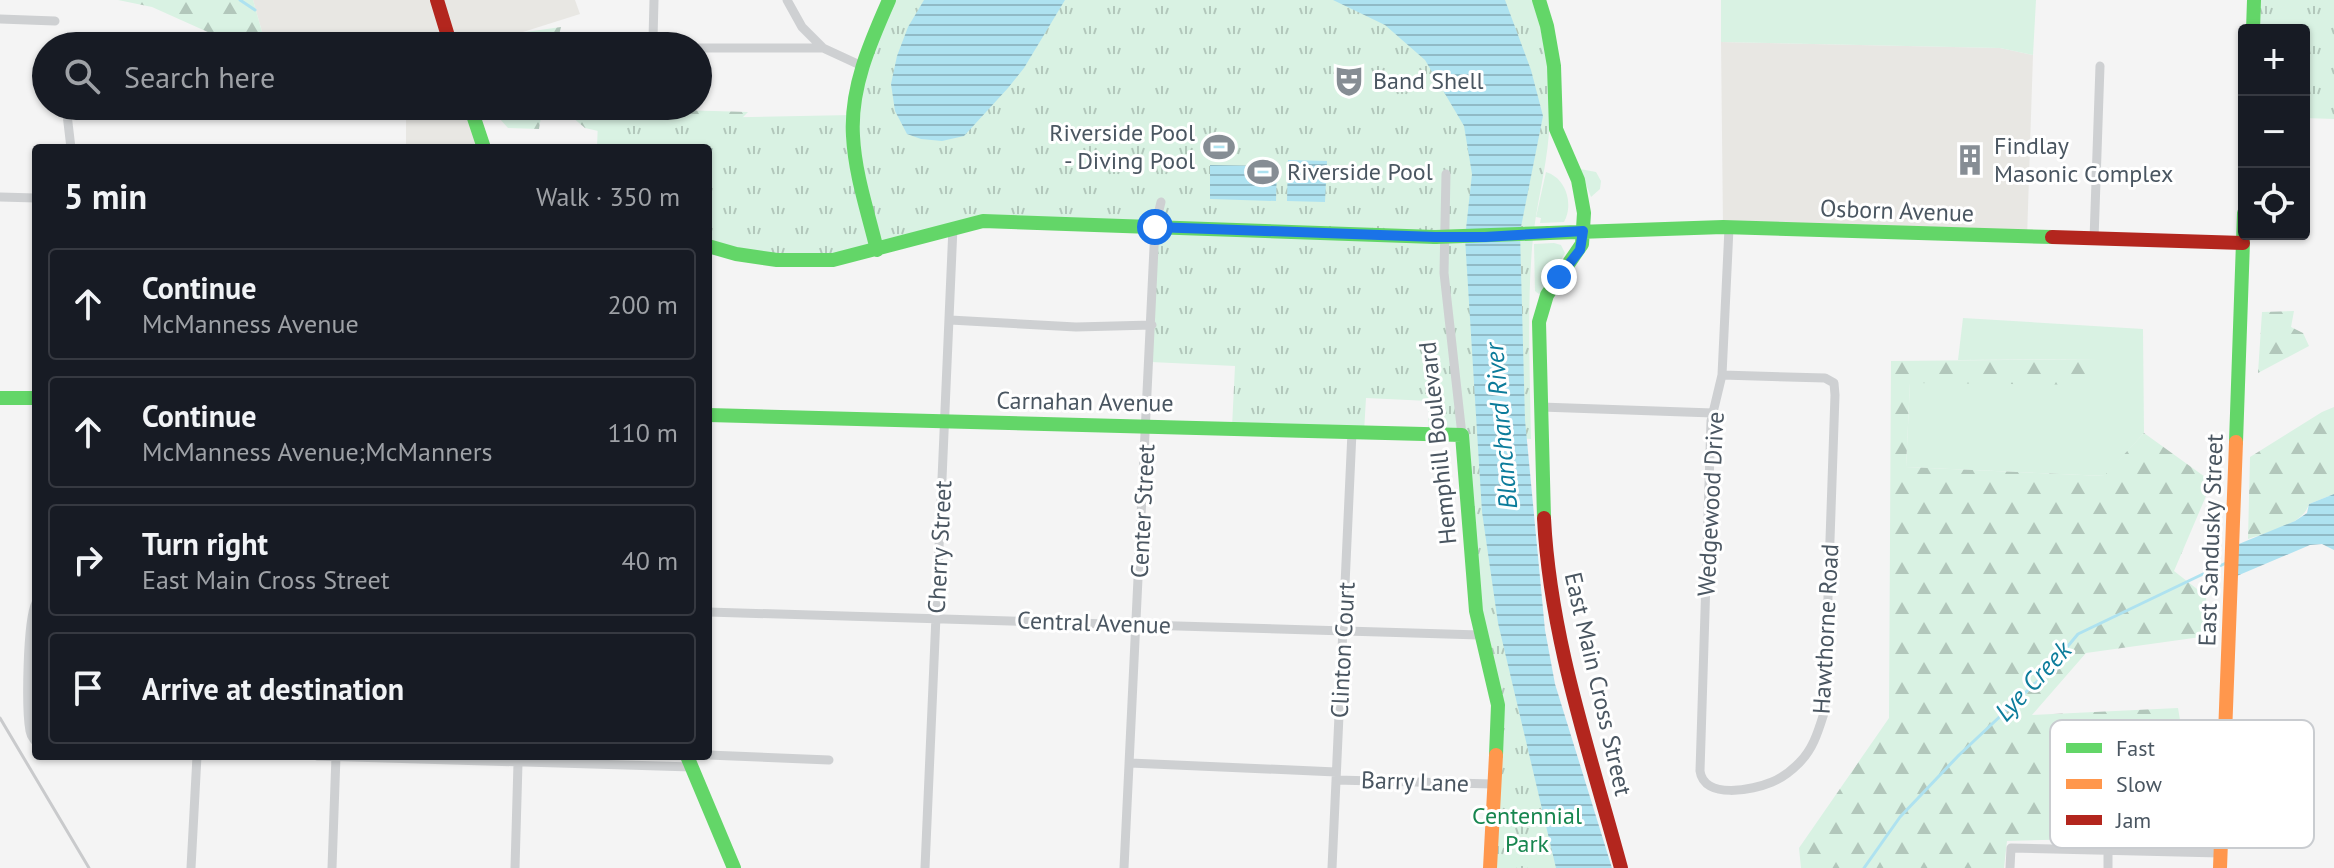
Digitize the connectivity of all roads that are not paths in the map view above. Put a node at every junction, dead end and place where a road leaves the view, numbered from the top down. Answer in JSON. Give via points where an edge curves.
{"nodes":[{"id":1,"x":437,"y":0,"type":"edge"},
{"id":2,"x":654,"y":0,"type":"edge"},
{"id":3,"x":787,"y":0,"type":"edge"},
{"id":4,"x":889,"y":0,"type":"edge"},
{"id":5,"x":1539,"y":0,"type":"edge"},
{"id":6,"x":2254,"y":0,"type":"edge"},
{"id":7,"x":0,"y":19,"type":"edge"},
{"id":8,"x":55,"y":21,"type":"dead end"},
{"id":9,"x":2253,"y":24,"type":"edge"},
{"id":10,"x":447,"y":32,"type":"edge"},
{"id":11,"x":653,"y":32,"type":"edge"},
{"id":12,"x":712,"y":48,"type":"edge"},
{"id":13,"x":823,"y":48,"type":"junction"},
{"id":14,"x":862,"y":66,"type":"junction"},
{"id":15,"x":2100,"y":66,"type":"dead end"},
{"id":16,"x":68,"y":120,"type":"edge"},
{"id":17,"x":475,"y":120,"type":"edge"},
{"id":18,"x":71,"y":144,"type":"edge"},
{"id":19,"x":483,"y":144,"type":"edge"},
{"id":20,"x":1446,"y":174,"type":"dead end"},
{"id":21,"x":0,"y":197,"type":"edge"},
{"id":22,"x":32,"y":198,"type":"edge"},
{"id":23,"x":1161,"y":202,"type":"dead end"},
{"id":24,"x":953,"y":227,"type":"junction"},
{"id":25,"x":1155,"y":227,"type":"junction"},
{"id":26,"x":1729,"y":228,"type":"junction"},
{"id":27,"x":1583,"y":231,"type":"junction"},
{"id":28,"x":2094,"y":239,"type":"junction"},
{"id":29,"x":2243,"y":240,"type":"edge"},
{"id":30,"x":2243,"y":243,"type":"junction"},
{"id":31,"x":712,"y":247,"type":"edge"},
{"id":32,"x":877,"y":250,"type":"junction"},
{"id":33,"x":950,"y":320,"type":"junction"},
{"id":34,"x":1152,"y":325,"type":"junction"},
{"id":35,"x":1722,"y":375,"type":"junction"},
{"id":36,"x":0,"y":398,"type":"edge"},
{"id":37,"x":32,"y":398,"type":"edge"},
{"id":38,"x":1541,"y":407,"type":"junction"},
{"id":39,"x":1713,"y":413,"type":"junction"},
{"id":40,"x":712,"y":415,"type":"edge"},
{"id":41,"x":946,"y":422,"type":"junction"},
{"id":42,"x":1147,"y":426,"type":"junction"},
{"id":43,"x":1352,"y":432,"type":"junction"},
{"id":44,"x":1462,"y":435,"type":"junction"},
{"id":45,"x":712,"y":612,"type":"edge"},
{"id":46,"x":32,"y":617,"type":"edge"},
{"id":47,"x":937,"y":619,"type":"junction"},
{"id":48,"x":1137,"y":625,"type":"junction"},
{"id":49,"x":1344,"y":629,"type":"junction"},
{"id":50,"x":1480,"y":635,"type":"junction"},
{"id":51,"x":2226,"y":720,"type":"edge"},
{"id":52,"x":32,"y":735,"type":"edge"},
{"id":53,"x":712,"y":755,"type":"edge"},
{"id":54,"x":197,"y":760,"type":"edge"},
{"id":55,"x":336,"y":760,"type":"edge"},
{"id":56,"x":440,"y":760,"type":"edge"},
{"id":57,"x":829,"y":760,"type":"dead end"},
{"id":58,"x":690,"y":762,"type":"edge"},
{"id":59,"x":518,"y":763,"type":"junction"},
{"id":60,"x":1130,"y":763,"type":"junction"},
{"id":61,"x":1336,"y":776,"type":"junction"},
{"id":62,"x":1702,"y":781,"type":"joint"},
{"id":63,"x":1493,"y":784,"type":"junction"},
{"id":64,"x":2108,"y":850,"type":"junction"},
{"id":65,"x":2220,"y":861,"type":"edge"},
{"id":66,"x":191,"y":868,"type":"edge"},
{"id":67,"x":332,"y":868,"type":"edge"},
{"id":68,"x":515,"y":868,"type":"edge"},
{"id":69,"x":734,"y":868,"type":"edge"},
{"id":70,"x":925,"y":868,"type":"edge"},
{"id":71,"x":1124,"y":868,"type":"edge"},
{"id":72,"x":1332,"y":868,"type":"edge"},
{"id":73,"x":1490,"y":868,"type":"edge"},
{"id":74,"x":1621,"y":868,"type":"edge"},
{"id":75,"x":2010,"y":868,"type":"edge"},
{"id":76,"x":2108,"y":868,"type":"edge"}],
"edges":[{"from":1,"to":10,"type":"main road"},
{"from":2,"to":11,"type":"street"},
{"from":3,"to":13,"type":"street","via":[[802,27]]},
{"from":4,"to":14,"type":"main road"},
{"from":5,"to":27,"type":"main road","name":"East Main Cross Street","via":[[1554,66],[1556,129],[1581,193]]},
{"from":6,"to":9,"type":"main road"},
{"from":7,"to":8,"type":"street"},
{"from":12,"to":13,"type":"street"},
{"from":13,"to":14,"type":"street"},
{"from":14,"to":32,"type":"main road","via":[[853,126]]},
{"from":15,"to":28,"type":"street"},
{"from":16,"to":18,"type":"street"},
{"from":17,"to":19,"type":"main road"},
{"from":20,"to":44,"type":"street","name":"Hemphill Boulevard","via":[[1444,273]]},
{"from":21,"to":22,"type":"street"},
{"from":23,"to":25,"type":"street","name":"Center Street"},
{"from":24,"to":25,"type":"main road","name":"Osborn Avenue","via":[[983,221]]},
{"from":24,"to":32,"type":"main road","name":"Osborn Avenue"},
{"from":24,"to":33,"type":"street","name":"Cherry Street"},
{"from":25,"to":27,"type":"main road","name":"Osborn Avenue","bridge":true,"via":[[1435,237]]},
{"from":25,"to":34,"type":"street","name":"Center Street"},
{"from":26,"to":27,"type":"main road","name":"Osborn Avenue"},
{"from":26,"to":28,"type":"main road","name":"Osborn Avenue"},
{"from":26,"to":35,"type":"street","name":"Wedgewood Drive"},
{"from":27,"to":38,"type":"main road","name":"East Main Cross Street","via":[[1580,250],[1543,303]]},
{"from":28,"to":30,"type":"main road","name":"Osborn Avenue"},
{"from":29,"to":30,"type":"main road","name":"East Sandusky Street"},
{"from":30,"to":51,"type":"main road","name":"East Sandusky Street"},
{"from":31,"to":32,"type":"main road","name":"Osborn Avenue","via":[[791,261],[833,260]]},
{"from":33,"to":34,"type":"street"},
{"from":33,"to":41,"type":"street","name":"Cherry Street"},
{"from":34,"to":42,"type":"street","name":"Center Street"},
{"from":35,"to":39,"type":"street","name":"Wedgewood Drive"},
{"from":35,"to":62,"type":"street","name":"Hawthorne Road","via":[[1825,378],[1834,383],[1827,699],[1810,751],[1791,770],[1765,785],[1718,789]]},
{"from":36,"to":37,"type":"main road"},
{"from":38,"to":39,"type":"street"},
{"from":38,"to":74,"type":"main road","name":"East Main Cross Street","via":[[1552,603]]},
{"from":39,"to":62,"type":"street","name":"Wedgewood Drive"},
{"from":40,"to":41,"type":"main road","name":"Carnahan Avenue"},
{"from":41,"to":42,"type":"main road","name":"Carnahan Avenue"},
{"from":41,"to":47,"type":"street","name":"Cherry Street"},
{"from":42,"to":43,"type":"main road","name":"Carnahan Avenue"},
{"from":42,"to":48,"type":"street","name":"Center Street"},
{"from":43,"to":44,"type":"main road","name":"Carnahan Avenue"},
{"from":43,"to":49,"type":"street","name":"Clinton Court"},
{"from":44,"to":50,"type":"main road","name":"Hemphill Boulevard"},
{"from":45,"to":47,"type":"street","name":"Central Avenue"},
{"from":46,"to":52,"type":"street"},
{"from":47,"to":48,"type":"street","name":"Central Avenue"},
{"from":47,"to":70,"type":"street","name":"Cherry Street"},
{"from":48,"to":49,"type":"street","name":"Central Avenue"},
{"from":48,"to":60,"type":"street","name":"Center Street"},
{"from":49,"to":50,"type":"street","name":"Central Avenue"},
{"from":49,"to":61,"type":"street","name":"Clinton Court"},
{"from":50,"to":63,"type":"main road","name":"Hemphill Boulevard","via":[[1498,705]]},
{"from":53,"to":57,"type":"street"},
{"from":54,"to":66,"type":"street"},
{"from":55,"to":67,"type":"street"},
{"from":56,"to":59,"type":"street"},
{"from":58,"to":59,"type":"street"},
{"from":58,"to":69,"type":"main road"},
{"from":59,"to":68,"type":"street"},
{"from":60,"to":61,"type":"street","name":"Barry Lane"},
{"from":60,"to":71,"type":"street","name":"Center Street"},
{"from":61,"to":63,"type":"street","name":"Barry Lane"},
{"from":61,"to":72,"type":"street","name":"Clinton Court"},
{"from":63,"to":73,"type":"main road","name":"Hemphill Boulevard"},
{"from":64,"to":65,"type":"street"},
{"from":64,"to":75,"type":"street","via":[[2011,848]]},
{"from":64,"to":76,"type":"street"}]}
